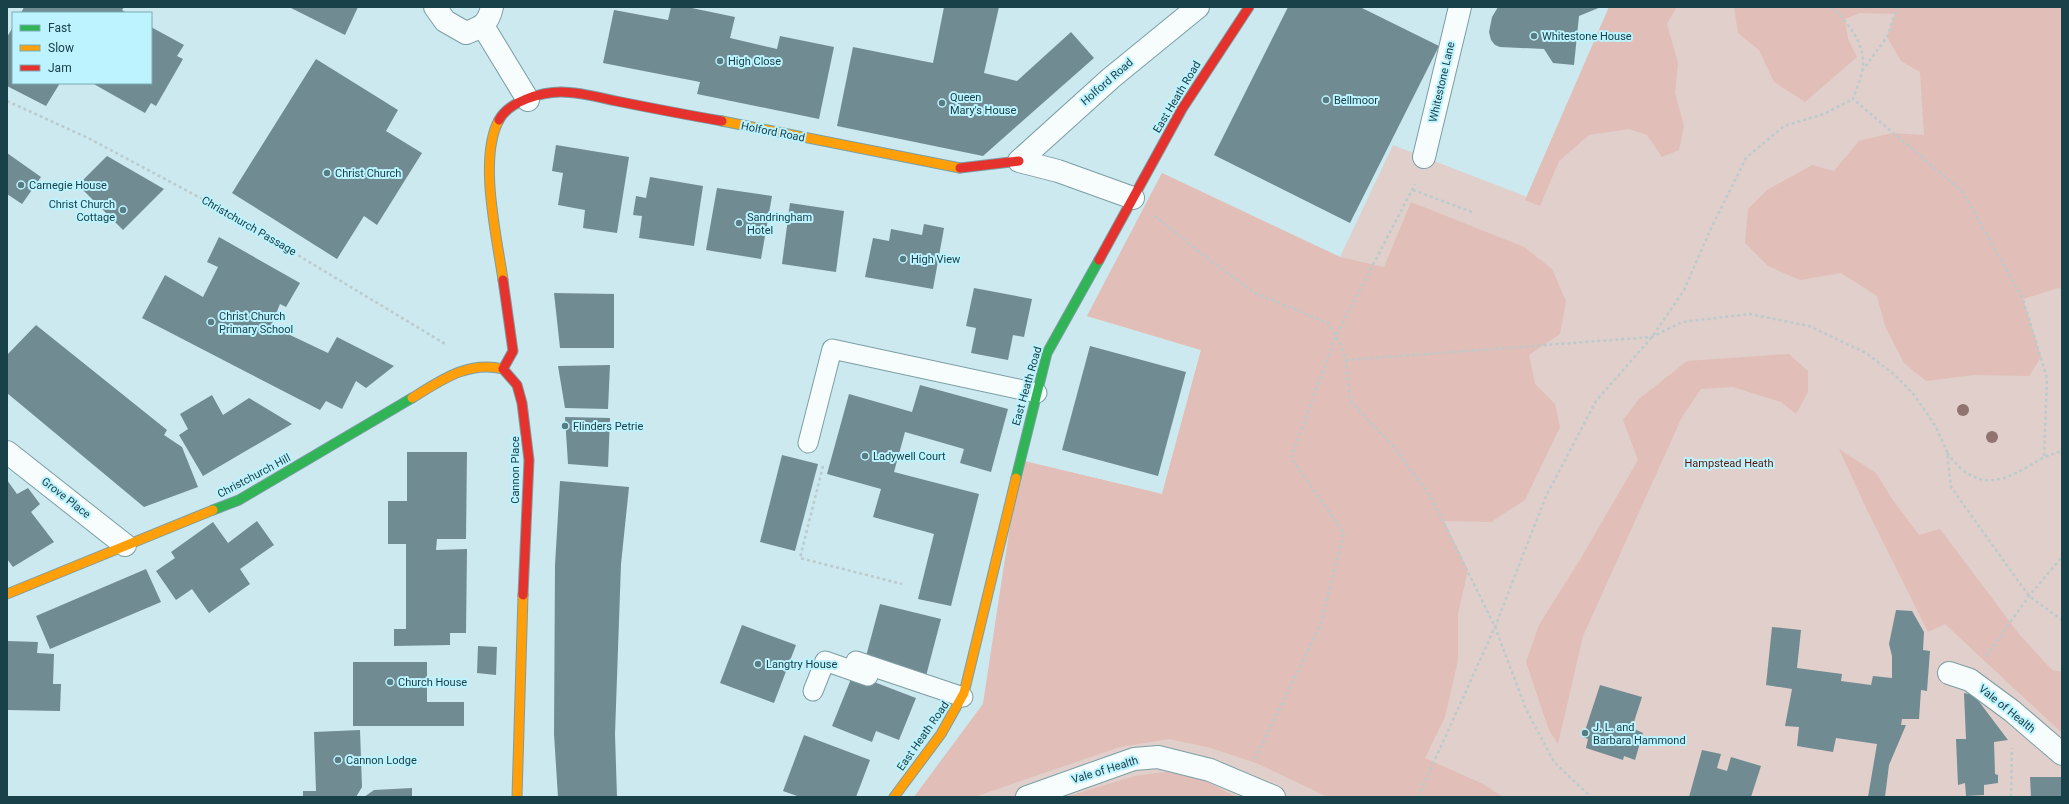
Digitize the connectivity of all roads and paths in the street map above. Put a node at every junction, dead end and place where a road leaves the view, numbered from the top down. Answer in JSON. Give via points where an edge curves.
{"nodes":[{"id":1,"x":435,"y":7,"type":"edge"},
{"id":2,"x":1198,"y":7,"type":"edge"},
{"id":3,"x":1249,"y":7,"type":"edge"},
{"id":4,"x":1460,"y":7,"type":"edge"},
{"id":5,"x":1831,"y":7,"type":"edge"},
{"id":6,"x":1897,"y":7,"type":"edge"},
{"id":7,"x":487,"y":16,"type":"edge"},
{"id":8,"x":1862,"y":71,"type":"junction"},
{"id":9,"x":1853,"y":99,"type":"junction"},
{"id":10,"x":528,"y":100,"type":"junction"},
{"id":11,"x":7,"y":101,"type":"edge"},
{"id":12,"x":1424,"y":157,"type":"joint"},
{"id":13,"x":1019,"y":161,"type":"junction"},
{"id":14,"x":1413,"y":190,"type":"junction"},
{"id":15,"x":1133,"y":198,"type":"junction"},
{"id":16,"x":1472,"y":212,"type":"dead end"},
{"id":17,"x":1336,"y":336,"type":"junction"},
{"id":18,"x":1652,"y":337,"type":"junction"},
{"id":19,"x":1346,"y":360,"type":"junction"},
{"id":20,"x":483,"y":367,"type":"junction"},
{"id":21,"x":503,"y":369,"type":"junction"},
{"id":22,"x":1037,"y":392,"type":"junction"},
{"id":23,"x":808,"y":443,"type":"joint"},
{"id":24,"x":2062,"y":451,"type":"edge"},
{"id":25,"x":7,"y":452,"type":"edge"},
{"id":26,"x":1947,"y":452,"type":"junction"},
{"id":27,"x":2044,"y":457,"type":"junction"},
{"id":28,"x":125,"y":545,"type":"junction"},
{"id":29,"x":2062,"y":557,"type":"edge"},
{"id":30,"x":902,"y":584,"type":"dead end"},
{"id":31,"x":7,"y":594,"type":"edge"},
{"id":32,"x":2029,"y":596,"type":"junction"},
{"id":33,"x":2062,"y":620,"type":"edge"},
{"id":34,"x":1495,"y":627,"type":"junction"},
{"id":35,"x":856,"y":661,"type":"dead end"},
{"id":36,"x":1948,"y":673,"type":"dead end"},
{"id":37,"x":1970,"y":680,"type":"junction"},
{"id":38,"x":885,"y":681,"type":"dead end"},
{"id":39,"x":908,"y":689,"type":"dead end"},
{"id":40,"x":813,"y":691,"type":"dead end"},
{"id":41,"x":961,"y":702,"type":"junction"},
{"id":42,"x":2012,"y":711,"type":"junction"},
{"id":43,"x":2062,"y":754,"type":"edge"},
{"id":44,"x":1244,"y":783,"type":"junction"},
{"id":45,"x":517,"y":797,"type":"edge"},
{"id":46,"x":894,"y":797,"type":"edge"},
{"id":47,"x":1027,"y":797,"type":"edge"},
{"id":48,"x":1274,"y":797,"type":"edge"},
{"id":49,"x":1418,"y":797,"type":"edge"},
{"id":50,"x":1591,"y":797,"type":"edge"},
{"id":51,"x":2011,"y":797,"type":"edge"}],
"edges":[{"from":1,"to":7,"type":"street","via":[[444,21],[466,33]]},
{"from":2,"to":13,"type":"street","name":"Holford Road","via":[[1111,78]]},
{"from":3,"to":15,"type":"street","name":"East Heath Road","via":[[1182,109]]},
{"from":4,"to":12,"type":"street","name":"Whitestone Lane"},
{"from":5,"to":8,"type":"path","via":[[1844,19],[1862,50]]},
{"from":6,"to":8,"type":"path","via":[[1887,36]]},
{"from":7,"to":10,"type":"street"},
{"from":8,"to":9,"type":"path"},
{"from":9,"to":18,"type":"path","via":[[1824,114],[1784,126],[1746,158],[1684,290]]},
{"from":9,"to":27,"type":"path","via":[[1962,191],[2023,299],[2047,378]]},
{"from":10,"to":13,"type":"street","name":"Holford Road","via":[[560,92],[586,95],[961,168]]},
{"from":10,"to":21,"type":"street","via":[[506,110],[495,130],[488,169],[513,351]]},
{"from":11,"to":20,"type":"path","name":"Christchurch Passage","via":[[90,139],[223,210]]},
{"from":12,"to":14,"type":"path"},
{"from":13,"to":15,"type":"street","name":"Holford Road","via":[[1058,171]]},
{"from":14,"to":16,"type":"path"},
{"from":14,"to":17,"type":"path"},
{"from":15,"to":17,"type":"path","via":[[1212,262],[1256,293],[1328,323]]},
{"from":15,"to":22,"type":"street","name":"East Heath Road","via":[[1047,353]]},
{"from":17,"to":19,"type":"path"},
{"from":17,"to":44,"type":"path","via":[[1291,458],[1344,533],[1320,626]]},
{"from":18,"to":19,"type":"path"},
{"from":18,"to":26,"type":"path","via":[[1682,322],[1750,314],[1809,326],[1866,353],[1895,375],[1915,396],[1928,415]]},
{"from":18,"to":34,"type":"path","via":[[1596,401],[1546,496]]},
{"from":19,"to":34,"type":"path","via":[[1350,401],[1393,446],[1431,497]]},
{"from":20,"to":21,"type":"street","name":"Christchurch Hill"},
{"from":20,"to":28,"type":"street","name":"Christchurch Hill","via":[[455,372],[239,500]]},
{"from":21,"to":45,"type":"street","name":"Cannon Place","via":[[518,385],[529,460],[520,654]]},
{"from":22,"to":23,"type":"lane","via":[[832,349]]},
{"from":22,"to":41,"type":"street","name":"East Heath Road"},
{"from":23,"to":30,"type":"path","via":[[824,462],[800,558]]},
{"from":24,"to":27,"type":"path"},
{"from":25,"to":28,"type":"street","name":"Grove Place"},
{"from":26,"to":27,"type":"path","via":[[1958,466],[1972,477],[1991,481],[2013,476]]},
{"from":26,"to":32,"type":"path","via":[[1951,487]]},
{"from":28,"to":31,"type":"street","name":"Christchurch Hill"},
{"from":29,"to":32,"type":"path"},
{"from":32,"to":33,"type":"path"},
{"from":32,"to":37,"type":"path"},
{"from":34,"to":49,"type":"path"},
{"from":34,"to":50,"type":"path","via":[[1526,709],[1554,762]]},
{"from":35,"to":41,"type":"lane"},
{"from":36,"to":37,"type":"street","name":"Vale of Health"},
{"from":37,"to":42,"type":"street","name":"Vale of Health"},
{"from":38,"to":40,"type":"lane","via":[[825,661]]},
{"from":39,"to":41,"type":"lane"},
{"from":41,"to":46,"type":"street","name":"East Heath Road","via":[[941,734]]},
{"from":42,"to":43,"type":"street","name":"Vale of Health"},
{"from":42,"to":51,"type":"path"},
{"from":44,"to":47,"type":"street","name":"Vale of Health","via":[[1210,770],[1158,757],[1134,759]]},
{"from":44,"to":48,"type":"street","name":"Vale of Health"}]}
